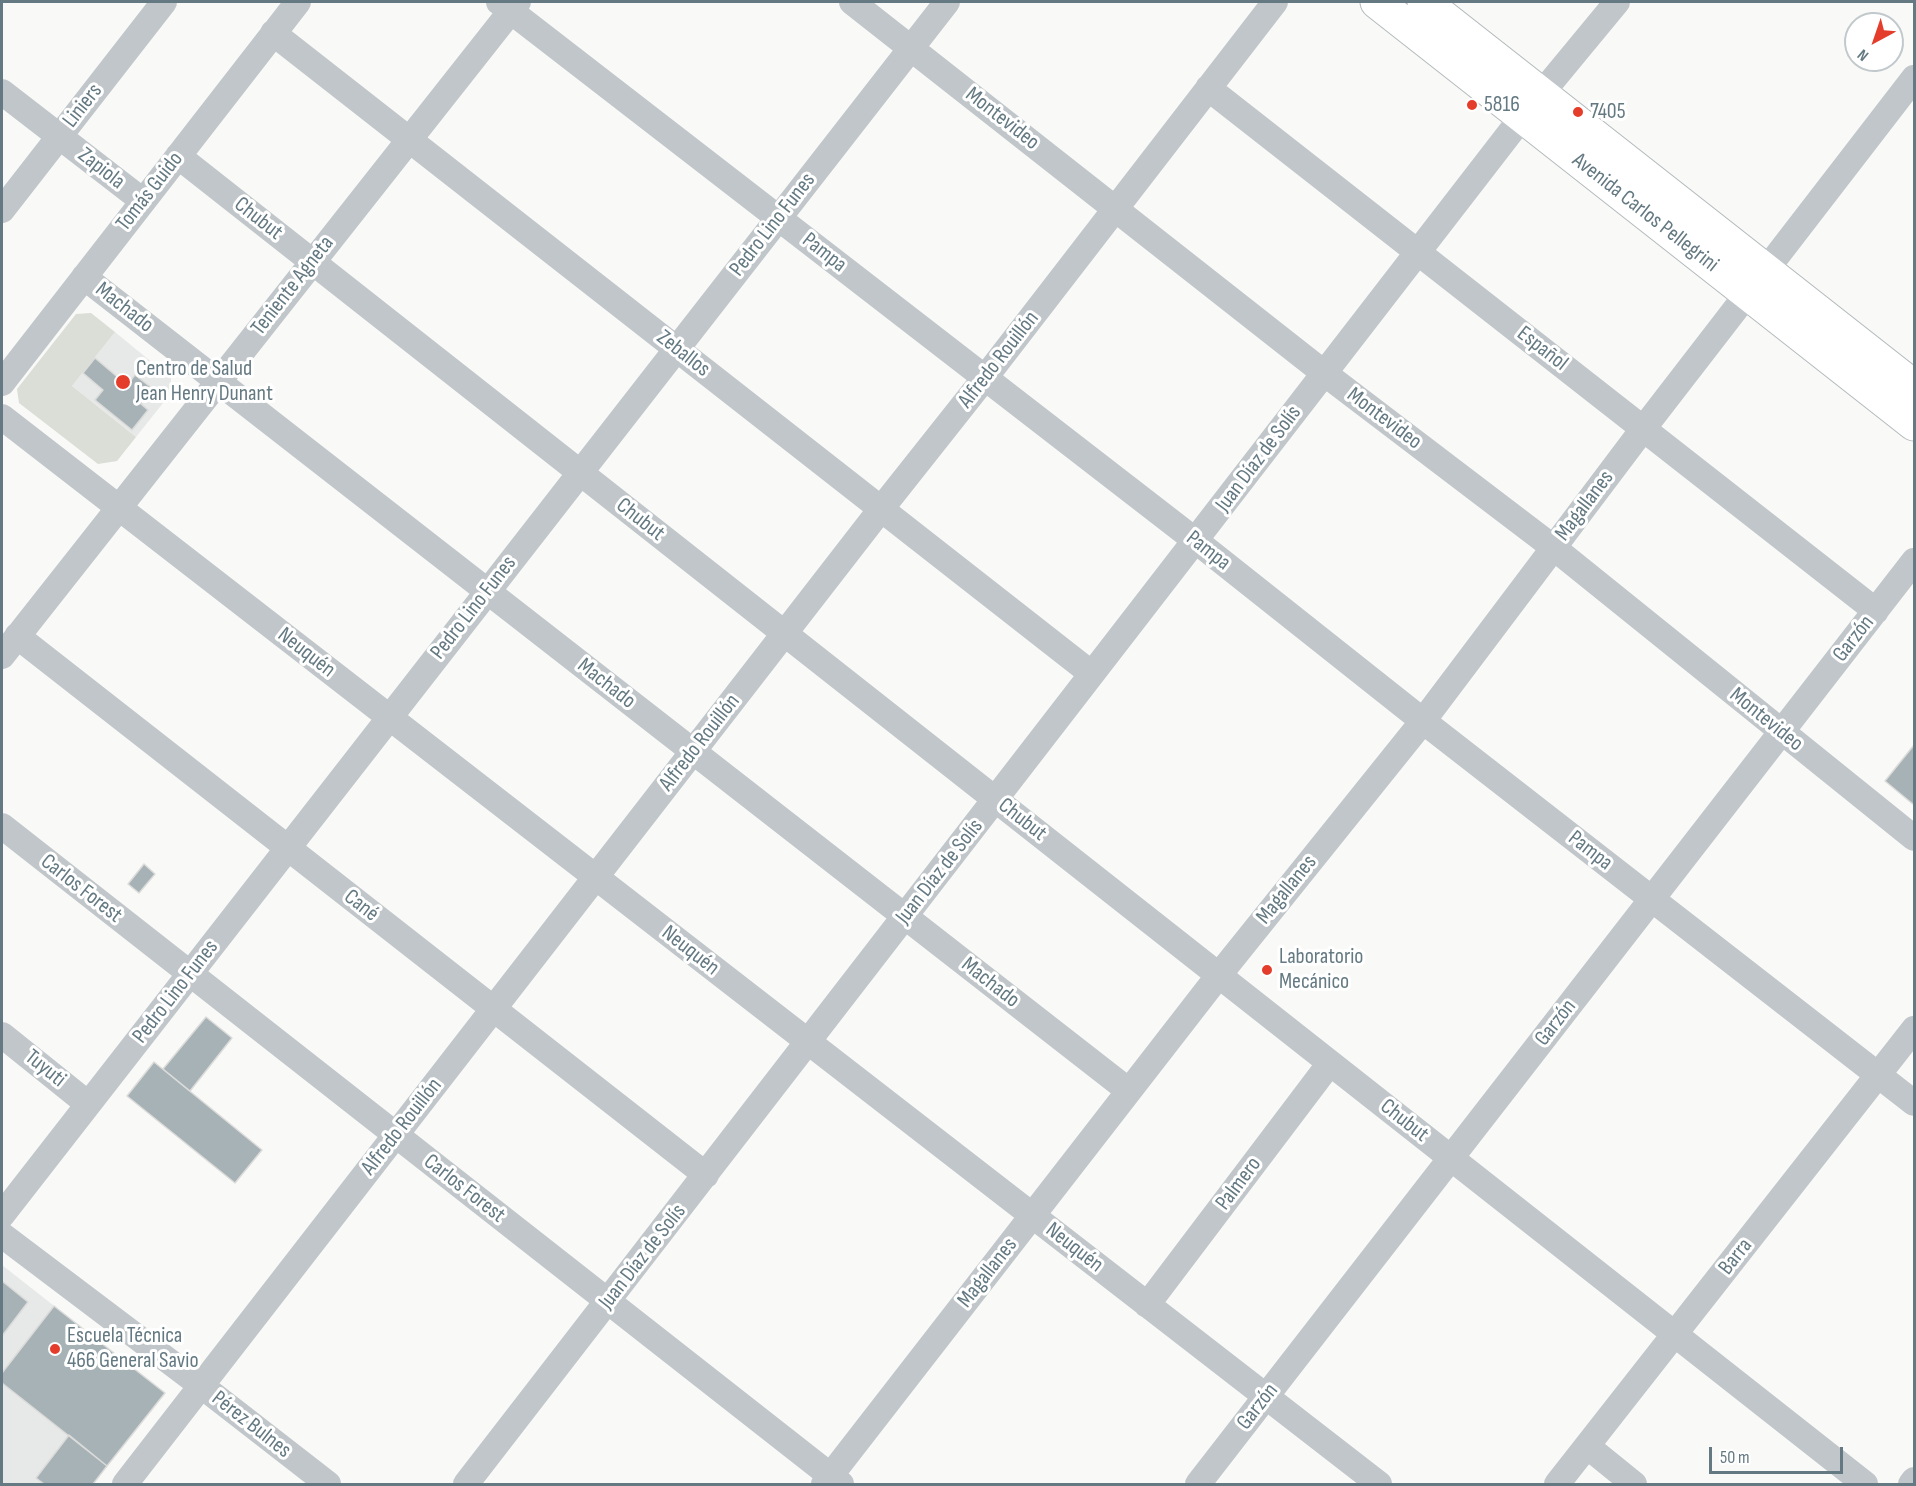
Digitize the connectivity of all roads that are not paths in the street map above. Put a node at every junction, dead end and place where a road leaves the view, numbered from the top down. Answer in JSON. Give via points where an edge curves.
{"nodes":[{"id":1,"x":164,"y":2,"type":"edge"},
{"id":2,"x":298,"y":2,"type":"edge"},
{"id":3,"x":852,"y":2,"type":"edge"},
{"id":4,"x":947,"y":2,"type":"edge"},
{"id":5,"x":1275,"y":2,"type":"edge"},
{"id":6,"x":1377,"y":2,"type":"edge"},
{"id":7,"x":1424,"y":2,"type":"edge"},
{"id":8,"x":1617,"y":2,"type":"edge"},
{"id":9,"x":509,"y":4,"type":"edge"},
{"id":10,"x":273,"y":33,"type":"junction"},
{"id":11,"x":911,"y":48,"type":"junction"},
{"id":12,"x":1914,"y":78,"type":"edge"},
{"id":13,"x":1208,"y":88,"type":"junction"},
{"id":14,"x":2,"y":92,"type":"edge"},
{"id":15,"x":1532,"y":105,"type":"junction"},
{"id":16,"x":59,"y":136,"type":"junction"},
{"id":17,"x":409,"y":139,"type":"junction"},
{"id":18,"x":178,"y":156,"type":"junction"},
{"id":19,"x":143,"y":201,"type":"junction"},
{"id":20,"x":1115,"y":208,"type":"junction"},
{"id":21,"x":2,"y":210,"type":"edge"},
{"id":22,"x":779,"y":218,"type":"junction"},
{"id":23,"x":1418,"y":252,"type":"junction"},
{"id":24,"x":312,"y":262,"type":"junction"},
{"id":25,"x":84,"y":277,"type":"junction"},
{"id":26,"x":1757,"y":282,"type":"junction"},
{"id":27,"x":676,"y":349,"type":"junction"},
{"id":28,"x":1324,"y":373,"type":"junction"},
{"id":29,"x":984,"y":379,"type":"junction"},
{"id":30,"x":217,"y":382,"type":"junction"},
{"id":31,"x":2,"y":383,"type":"edge"},
{"id":32,"x":1914,"y":387,"type":"edge"},
{"id":33,"x":2,"y":417,"type":"edge"},
{"id":34,"x":1914,"y":424,"type":"edge"},
{"id":35,"x":1643,"y":429,"type":"junction"},
{"id":36,"x":580,"y":473,"type":"junction"},
{"id":37,"x":118,"y":508,"type":"junction"},
{"id":38,"x":881,"y":509,"type":"junction"},
{"id":39,"x":1196,"y":541,"type":"junction"},
{"id":40,"x":1554,"y":548,"type":"junction"},
{"id":41,"x":1914,"y":561,"type":"edge"},
{"id":42,"x":488,"y":591,"type":"junction"},
{"id":43,"x":1876,"y":611,"type":"junction"},
{"id":44,"x":784,"y":634,"type":"junction"},
{"id":45,"x":9,"y":646,"type":"edge"},
{"id":46,"x":1092,"y":674,"type":"junction"},
{"id":47,"x":389,"y":717,"type":"junction"},
{"id":48,"x":1423,"y":720,"type":"junction"},
{"id":49,"x":1781,"y":733,"type":"junction"},
{"id":50,"x":693,"y":752,"type":"junction"},
{"id":51,"x":995,"y":800,"type":"junction"},
{"id":52,"x":2,"y":826,"type":"edge"},
{"id":53,"x":1914,"y":838,"type":"edge"},
{"id":54,"x":288,"y":848,"type":"junction"},
{"id":55,"x":596,"y":877,"type":"junction"},
{"id":56,"x":1652,"y":899,"type":"junction"},
{"id":57,"x":905,"y":917,"type":"junction"},
{"id":58,"x":190,"y":974,"type":"junction"},
{"id":59,"x":1218,"y":975,"type":"junction"},
{"id":60,"x":493,"y":1009,"type":"junction"},
{"id":61,"x":1914,"y":1029,"type":"edge"},
{"id":62,"x":2,"y":1035,"type":"edge"},
{"id":63,"x":808,"y":1042,"type":"junction"},
{"id":64,"x":1330,"y":1063,"type":"junction"},
{"id":65,"x":1879,"y":1075,"type":"junction"},
{"id":66,"x":1129,"y":1091,"type":"junction"},
{"id":67,"x":1914,"y":1103,"type":"edge"},
{"id":68,"x":88,"y":1104,"type":"junction"},
{"id":69,"x":395,"y":1135,"type":"junction"},
{"id":70,"x":1451,"y":1158,"type":"junction"},
{"id":71,"x":706,"y":1175,"type":"junction"},
{"id":72,"x":2,"y":1215,"type":"edge"},
{"id":73,"x":1032,"y":1216,"type":"junction"},
{"id":74,"x":2,"y":1235,"type":"edge"},
{"id":75,"x":608,"y":1302,"type":"junction"},
{"id":76,"x":1148,"y":1305,"type":"junction"},
{"id":77,"x":1675,"y":1334,"type":"junction"},
{"id":78,"x":202,"y":1386,"type":"junction"},
{"id":79,"x":1266,"y":1397,"type":"junction"},
{"id":80,"x":1587,"y":1446,"type":"junction"},
{"id":81,"x":1914,"y":1480,"type":"edge"},
{"id":82,"x":831,"y":1482,"type":"edge"},
{"id":83,"x":125,"y":1485,"type":"edge"},
{"id":84,"x":328,"y":1485,"type":"edge"},
{"id":85,"x":466,"y":1485,"type":"edge"},
{"id":86,"x":1198,"y":1485,"type":"edge"},
{"id":87,"x":1378,"y":1485,"type":"edge"},
{"id":88,"x":1557,"y":1485,"type":"edge"},
{"id":89,"x":1634,"y":1485,"type":"edge"},
{"id":90,"x":1866,"y":1485,"type":"edge"},
{"id":91,"x":1911,"y":1485,"type":"edge"}],
"edges":[{"from":1,"to":16,"type":"street","name":"Liniers"},
{"from":2,"to":10,"type":"street","name":"Tomás Guido"},
{"from":3,"to":11,"type":"street","name":"Montevideo"},
{"from":4,"to":11,"type":"street","name":"Pedro Lino Funes"},
{"from":5,"to":13,"type":"street","name":"Alfredo Rouillón"},
{"from":6,"to":15,"type":"main road","name":"Avenida Carlos Pellegrini"},
{"from":7,"to":15,"type":"main road","name":"Avenida Carlos Pellegrini"},
{"from":8,"to":15,"type":"street","name":"Juan Díaz de Solís"},
{"from":9,"to":17,"type":"street","name":"Teniente Agneta"},
{"from":9,"to":22,"type":"street","name":"Pampa"},
{"from":10,"to":17,"type":"street","name":"Zeballos"},
{"from":10,"to":18,"type":"street","name":"Tomás Guido"},
{"from":11,"to":20,"type":"street","name":"Montevideo"},
{"from":11,"to":22,"type":"street","name":"Pedro Lino Funes"},
{"from":12,"to":26,"type":"street","name":"Magallanes"},
{"from":13,"to":20,"type":"street","name":"Alfredo Rouillón"},
{"from":13,"to":23,"type":"street","name":"Español"},
{"from":14,"to":16,"type":"street","name":"Zapiola"},
{"from":15,"to":23,"type":"street","name":"Juan Díaz de Solís"},
{"from":15,"to":26,"type":"main road","name":"Avenida Carlos Pellegrini"},
{"from":16,"to":19,"type":"street","name":"Zapiola"},
{"from":16,"to":21,"type":"street","name":"Liniers"},
{"from":17,"to":24,"type":"street","name":"Teniente Agneta"},
{"from":17,"to":27,"type":"street","name":"Zeballos"},
{"from":18,"to":19,"type":"street","name":"Tomás Guido"},
{"from":18,"to":24,"type":"street","name":"Chubut"},
{"from":19,"to":25,"type":"street","name":"Tomás Guido"},
{"from":20,"to":28,"type":"street","name":"Montevideo"},
{"from":20,"to":29,"type":"street","name":"Alfredo Rouillón"},
{"from":22,"to":27,"type":"street","name":"Pedro Lino Funes"},
{"from":22,"to":29,"type":"street","name":"Pampa"},
{"from":23,"to":28,"type":"street","name":"Juan Díaz de Solís"},
{"from":23,"to":35,"type":"street","name":"Español"},
{"from":24,"to":30,"type":"street","name":"Teniente Agneta"},
{"from":24,"to":36,"type":"street","name":"Chubut"},
{"from":25,"to":30,"type":"street","name":"Machado"},
{"from":25,"to":31,"type":"street","name":"Tomás Guido"},
{"from":26,"to":32,"type":"main road","name":"Avenida Carlos Pellegrini"},
{"from":26,"to":34,"type":"main road","name":"Avenida Carlos Pellegrini"},
{"from":26,"to":35,"type":"street","name":"Magallanes"},
{"from":27,"to":36,"type":"street","name":"Pedro Lino Funes"},
{"from":27,"to":38,"type":"street","name":"Zeballos"},
{"from":28,"to":39,"type":"street","name":"Juan Díaz de Solís"},
{"from":28,"to":40,"type":"street","name":"Montevideo"},
{"from":29,"to":38,"type":"street","name":"Alfredo Rouillón"},
{"from":29,"to":39,"type":"street","name":"Pampa"},
{"from":30,"to":37,"type":"street","name":"Teniente Agneta"},
{"from":30,"to":42,"type":"street","name":"Machado"},
{"from":33,"to":37,"type":"street","name":"Neuquén"},
{"from":35,"to":40,"type":"street","name":"Magallanes"},
{"from":35,"to":43,"type":"street","name":"Español"},
{"from":36,"to":42,"type":"street","name":"Pedro Lino Funes"},
{"from":36,"to":44,"type":"street","name":"Chubut"},
{"from":37,"to":45,"type":"street","name":"Teniente Agneta"},
{"from":37,"to":47,"type":"street","name":"Neuquén"},
{"from":38,"to":44,"type":"street","name":"Alfredo Rouillón"},
{"from":38,"to":46,"type":"street","name":"Zeballos"},
{"from":39,"to":46,"type":"street","name":"Juan Díaz de Solís"},
{"from":39,"to":48,"type":"street","name":"Pampa"},
{"from":40,"to":48,"type":"street","name":"Magallanes"},
{"from":40,"to":49,"type":"street","name":"Montevideo"},
{"from":41,"to":43,"type":"street","name":"Garzón"},
{"from":42,"to":47,"type":"street","name":"Pedro Lino Funes"},
{"from":42,"to":50,"type":"street","name":"Machado"},
{"from":43,"to":49,"type":"street","name":"Garzón"},
{"from":44,"to":50,"type":"street","name":"Alfredo Rouillón"},
{"from":44,"to":51,"type":"street","name":"Chubut"},
{"from":45,"to":54,"type":"street","name":"Cané"},
{"from":46,"to":51,"type":"street","name":"Juan Díaz de Solís"},
{"from":47,"to":54,"type":"street","name":"Pedro Lino Funes"},
{"from":47,"to":55,"type":"street","name":"Neuquén"},
{"from":48,"to":56,"type":"street","name":"Pampa"},
{"from":48,"to":59,"type":"street","name":"Magallanes"},
{"from":49,"to":53,"type":"street","name":"Montevideo"},
{"from":49,"to":56,"type":"street","name":"Garzón"},
{"from":50,"to":55,"type":"street","name":"Alfredo Rouillón"},
{"from":50,"to":57,"type":"street","name":"Machado"},
{"from":51,"to":57,"type":"street","name":"Juan Díaz de Solís"},
{"from":51,"to":59,"type":"street","name":"Chubut"},
{"from":52,"to":58,"type":"street","name":"Carlos Forest"},
{"from":54,"to":58,"type":"street","name":"Pedro Lino Funes"},
{"from":54,"to":60,"type":"street","name":"Cané"},
{"from":55,"to":60,"type":"street","name":"Alfredo Rouillón"},
{"from":55,"to":63,"type":"street","name":"Neuquén"},
{"from":56,"to":65,"type":"street","name":"Pampa"},
{"from":56,"to":70,"type":"street","name":"Garzón"},
{"from":57,"to":63,"type":"street","name":"Juan Díaz de Solís"},
{"from":57,"to":66,"type":"street","name":"Machado"},
{"from":58,"to":68,"type":"street","name":"Pedro Lino Funes"},
{"from":58,"to":69,"type":"street","name":"Carlos Forest"},
{"from":59,"to":64,"type":"street","name":"Chubut"},
{"from":59,"to":66,"type":"street","name":"Magallanes"},
{"from":60,"to":69,"type":"street","name":"Alfredo Rouillón"},
{"from":60,"to":71,"type":"street","name":"Cané"},
{"from":61,"to":65,"type":"street","name":"Barra"},
{"from":62,"to":68,"type":"street","name":"Tuyuti"},
{"from":63,"to":71,"type":"street","name":"Juan Díaz de Solís"},
{"from":63,"to":73,"type":"street","name":"Neuquén"},
{"from":64,"to":70,"type":"street","name":"Chubut"},
{"from":64,"to":76,"type":"street","name":"Palmero"},
{"from":65,"to":67,"type":"street","name":"Pampa"},
{"from":65,"to":77,"type":"street","name":"Barra"},
{"from":66,"to":73,"type":"street","name":"Magallanes"},
{"from":68,"to":72,"type":"street","name":"Pedro Lino Funes"},
{"from":69,"to":75,"type":"street","name":"Carlos Forest"},
{"from":69,"to":78,"type":"street","name":"Alfredo Rouillón"},
{"from":70,"to":77,"type":"street","name":"Chubut"},
{"from":70,"to":79,"type":"street","name":"Garzón"},
{"from":71,"to":75,"type":"street","name":"Juan Díaz de Solís"},
{"from":73,"to":76,"type":"street","name":"Neuquén"},
{"from":73,"to":82,"type":"street","name":"Magallanes"},
{"from":74,"to":78,"type":"street","name":"Pérez Bulnes"},
{"from":75,"to":82,"type":"street","name":"Carlos Forest"},
{"from":75,"to":85,"type":"street","name":"Juan Díaz de Solís"},
{"from":76,"to":79,"type":"street","name":"Neuquén"},
{"from":77,"to":80,"type":"street","name":"Barra"},
{"from":77,"to":90,"type":"street","name":"Chubut"},
{"from":78,"to":83,"type":"street","name":"Alfredo Rouillón"},
{"from":78,"to":84,"type":"street","name":"Pérez Bulnes"},
{"from":79,"to":86,"type":"street","name":"Garzón"},
{"from":79,"to":87,"type":"street","name":"Neuquén"},
{"from":80,"to":88,"type":"street","name":"Barra"},
{"from":80,"to":89,"type":"street"},
{"from":81,"to":91,"type":"street"}]}
